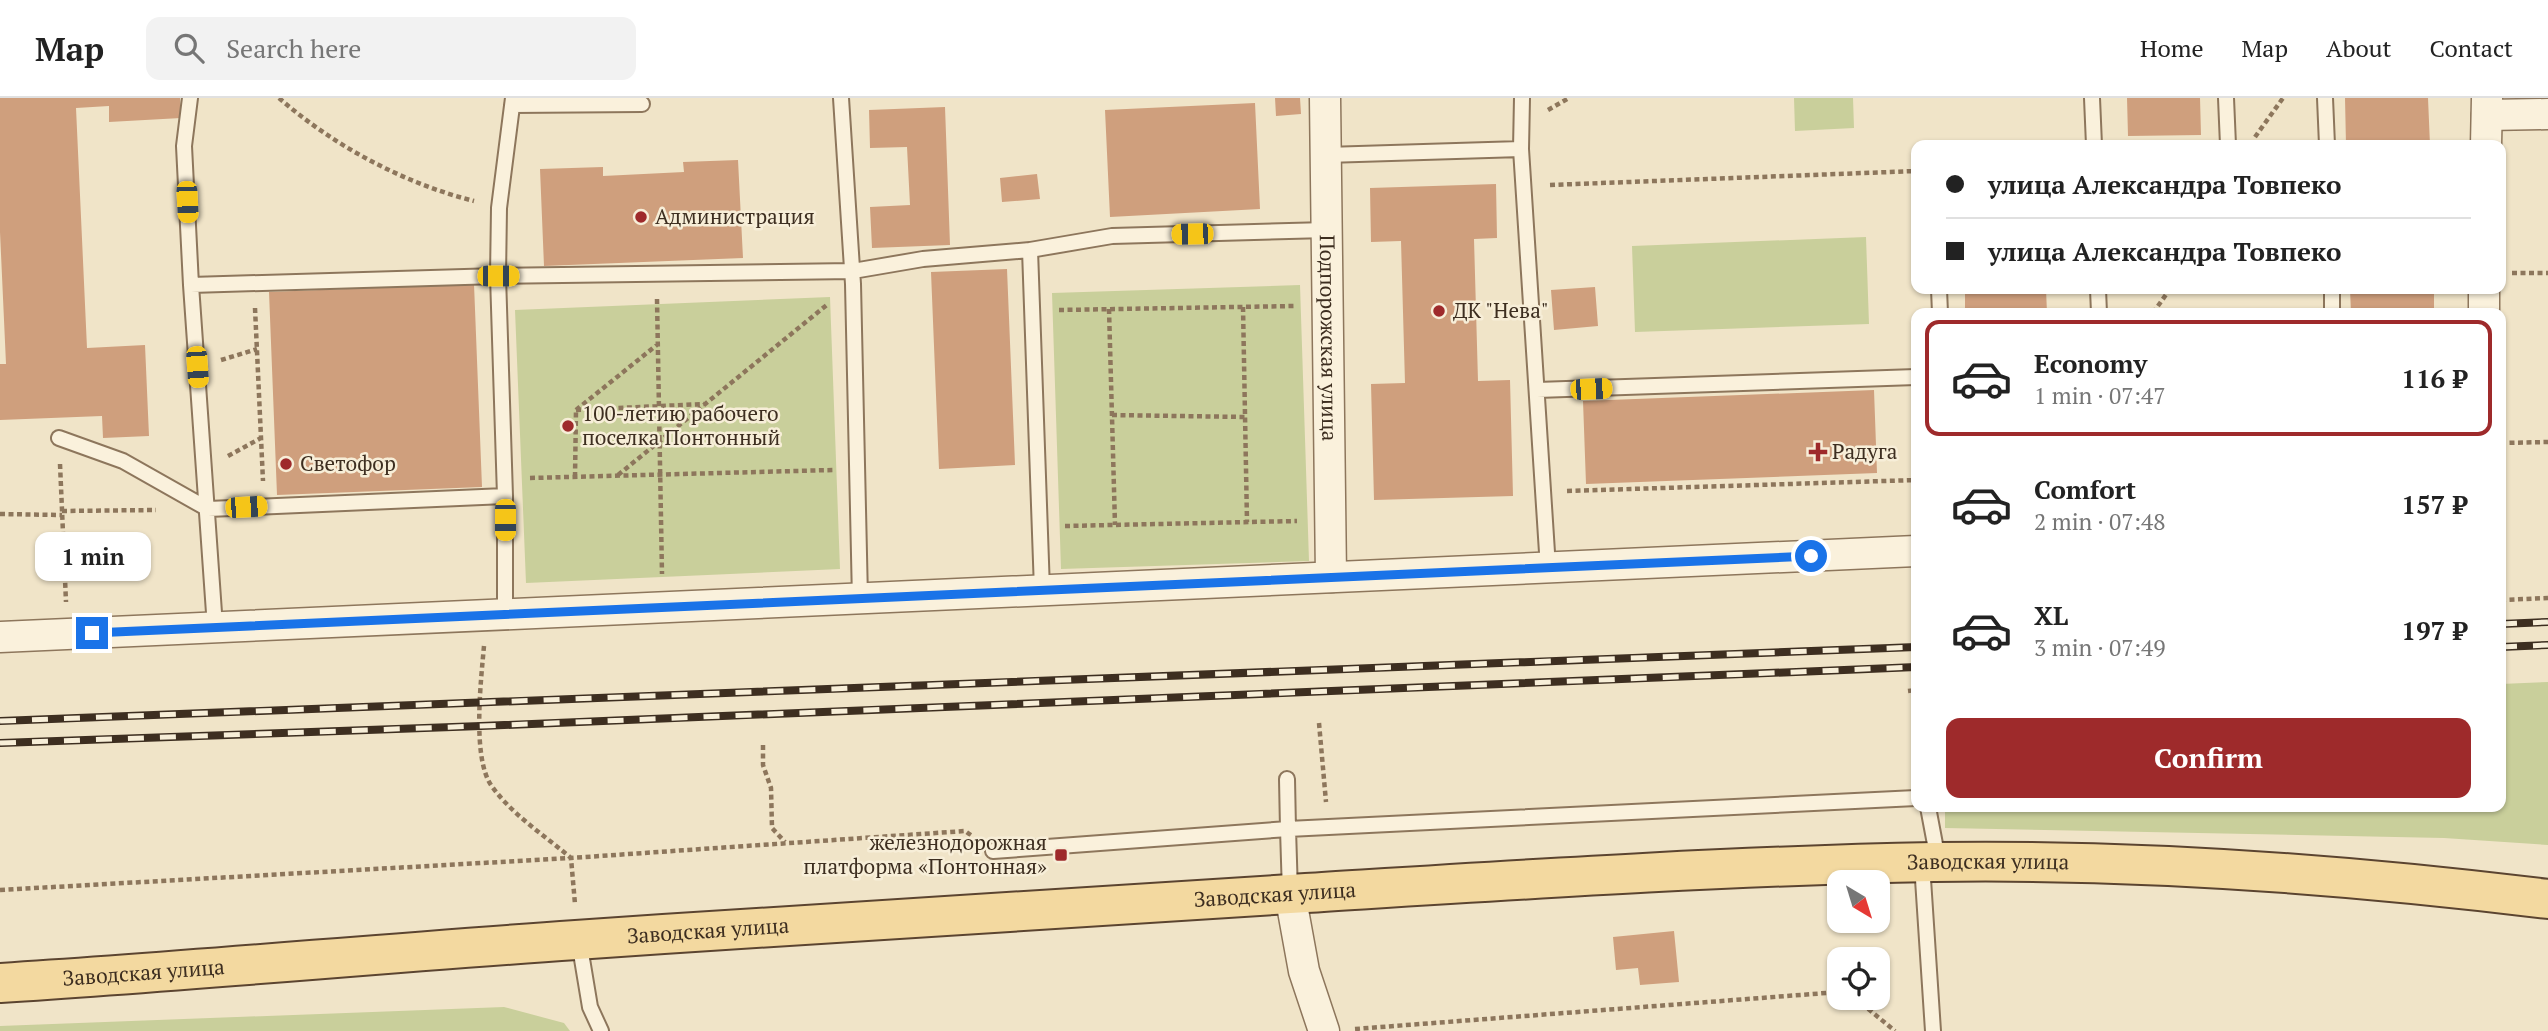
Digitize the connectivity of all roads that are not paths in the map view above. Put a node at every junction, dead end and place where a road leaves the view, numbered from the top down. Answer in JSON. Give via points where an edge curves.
{"nodes":[{"id":1,"x":190,"y":98,"type":"edge"},
{"id":2,"x":841,"y":98,"type":"edge"},
{"id":3,"x":1325,"y":98,"type":"edge"},
{"id":4,"x":1522,"y":98,"type":"edge"},
{"id":5,"x":2092,"y":98,"type":"edge"},
{"id":6,"x":2226,"y":98,"type":"edge"},
{"id":7,"x":2325,"y":98,"type":"edge"},
{"id":8,"x":513,"y":101,"type":"edge"},
{"id":9,"x":642,"y":104,"type":"dead end"},
{"id":10,"x":2487,"y":106,"type":"edge"},
{"id":11,"x":2548,"y":114,"type":"edge"},
{"id":12,"x":2094,"y":140,"type":"edge"},
{"id":13,"x":2228,"y":140,"type":"edge"},
{"id":14,"x":2327,"y":140,"type":"edge"},
{"id":15,"x":2487,"y":140,"type":"edge"},
{"id":16,"x":1521,"y":149,"type":"junction"},
{"id":17,"x":1326,"y":155,"type":"junction"},
{"id":18,"x":1326,"y":230,"type":"junction"},
{"id":19,"x":1030,"y":250,"type":"junction"},
{"id":20,"x":498,"y":276,"type":"junction"},
{"id":21,"x":853,"y":278,"type":"junction"},
{"id":22,"x":191,"y":285,"type":"junction"},
{"id":23,"x":1911,"y":377,"type":"edge"},
{"id":24,"x":1537,"y":390,"type":"junction"},
{"id":25,"x":59,"y":438,"type":"road end"},
{"id":26,"x":505,"y":496,"type":"junction"},
{"id":27,"x":208,"y":509,"type":"junction"},
{"id":28,"x":1911,"y":551,"type":"edge"},
{"id":29,"x":1548,"y":568,"type":"junction"},
{"id":30,"x":1331,"y":577,"type":"junction"},
{"id":31,"x":1042,"y":590,"type":"junction"},
{"id":32,"x":860,"y":598,"type":"junction"},
{"id":33,"x":505,"y":614,"type":"junction"},
{"id":34,"x":215,"y":627,"type":"junction"},
{"id":35,"x":0,"y":637,"type":"edge"},
{"id":36,"x":1287,"y":779,"type":"dead end"},
{"id":37,"x":1911,"y":798,"type":"edge"},
{"id":38,"x":1928,"y":812,"type":"edge"},
{"id":39,"x":1289,"y":829,"type":"junction"},
{"id":40,"x":993,"y":851,"type":"road end"},
{"id":41,"x":1930,"y":863,"type":"junction"},
{"id":42,"x":1290,"y":894,"type":"junction"},
{"id":43,"x":2548,"y":899,"type":"edge"},
{"id":44,"x":579,"y":940,"type":"junction"},
{"id":45,"x":0,"y":983,"type":"edge"},
{"id":46,"x":1339,"y":1030,"type":"edge"},
{"id":47,"x":601,"y":1031,"type":"edge"},
{"id":48,"x":1933,"y":1031,"type":"edge"}],
"edges":[{"from":1,"to":22,"type":"lane","via":[[184,146]]},
{"from":2,"to":21,"type":"lane"},
{"from":3,"to":17,"type":"street","name":"Подпорожская улица"},
{"from":4,"to":16,"type":"lane"},
{"from":5,"to":12,"type":"lane"},
{"from":6,"to":13,"type":"lane"},
{"from":7,"to":14,"type":"lane"},
{"from":8,"to":9,"type":"lane"},
{"from":8,"to":20,"type":"lane","via":[[499,208]]},
{"from":10,"to":11,"type":"street"},
{"from":10,"to":15,"type":"street"},
{"from":16,"to":17,"type":"lane"},
{"from":16,"to":24,"type":"lane"},
{"from":17,"to":18,"type":"street","name":"Подпорожская улица"},
{"from":18,"to":19,"type":"lane","via":[[1112,236]]},
{"from":18,"to":30,"type":"street","name":"Подпорожская улица"},
{"from":19,"to":21,"type":"lane","via":[[923,259]]},
{"from":19,"to":31,"type":"lane"},
{"from":20,"to":21,"type":"lane"},
{"from":20,"to":22,"type":"lane"},
{"from":20,"to":26,"type":"lane"},
{"from":21,"to":32,"type":"lane"},
{"from":22,"to":27,"type":"lane"},
{"from":23,"to":24,"type":"lane"},
{"from":24,"to":29,"type":"lane"},
{"from":25,"to":27,"type":"lane","via":[[123,461]]},
{"from":26,"to":27,"type":"lane"},
{"from":26,"to":33,"type":"lane"},
{"from":27,"to":34,"type":"lane"},
{"from":28,"to":29,"type":"street"},
{"from":29,"to":30,"type":"street"},
{"from":30,"to":31,"type":"street"},
{"from":31,"to":32,"type":"street"},
{"from":32,"to":33,"type":"street"},
{"from":33,"to":34,"type":"street"},
{"from":34,"to":35,"type":"street"},
{"from":36,"to":39,"type":"lane"},
{"from":37,"to":39,"type":"lane"},
{"from":38,"to":41,"type":"lane"},
{"from":39,"to":40,"type":"lane"},
{"from":39,"to":42,"type":"lane"},
{"from":41,"to":42,"type":"main road","name":"Заводская улица","via":[[1654,872]]},
{"from":41,"to":43,"type":"main road","name":"Заводская улица","via":[[2090,863],[2260,872]]},
{"from":41,"to":48,"type":"lane"},
{"from":42,"to":44,"type":"main road","name":"Заводская улица"},
{"from":42,"to":46,"type":"street","via":[[1304,971]]},
{"from":44,"to":45,"type":"main road","name":"Заводская улица"},
{"from":44,"to":47,"type":"lane","via":[[590,1007]]}]}
